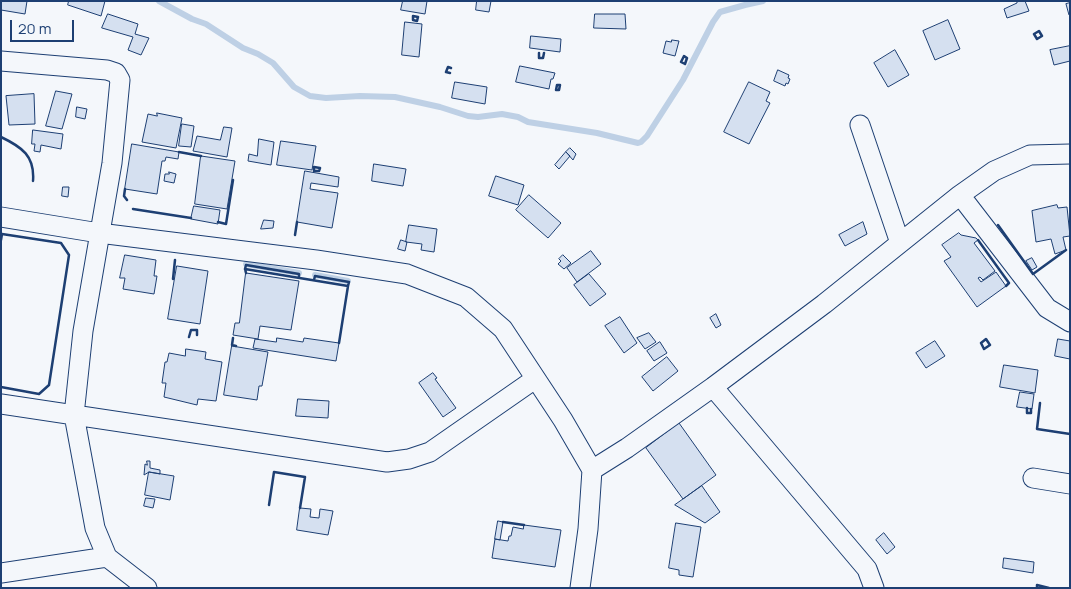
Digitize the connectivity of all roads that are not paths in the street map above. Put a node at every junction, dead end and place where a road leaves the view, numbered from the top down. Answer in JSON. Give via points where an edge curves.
{"nodes":[{"id":1,"x":1,"y":61,"type":"edge"},
{"id":2,"x":860,"y":125,"type":"dead end"},
{"id":3,"x":1070,"y":154,"type":"edge"},
{"id":4,"x":960,"y":195,"type":"junction"},
{"id":5,"x":1,"y":217,"type":"edge"},
{"id":6,"x":99,"y":233,"type":"junction"},
{"id":7,"x":900,"y":243,"type":"junction"},
{"id":8,"x":1070,"y":322,"type":"edge"},
{"id":9,"x":536,"y":379,"type":"junction"},
{"id":10,"x":712,"y":387,"type":"junction"},
{"id":11,"x":1,"y":404,"type":"edge"},
{"id":12,"x":74,"y":415,"type":"junction"},
{"id":13,"x":592,"y":470,"type":"junction"},
{"id":14,"x":1033,"y":478,"type":"dead end"},
{"id":15,"x":1070,"y":484,"type":"edge"},
{"id":16,"x":107,"y":557,"type":"junction"},
{"id":17,"x":1,"y":573,"type":"edge"},
{"id":18,"x":147,"y":588,"type":"edge"},
{"id":19,"x":580,"y":588,"type":"edge"},
{"id":20,"x":874,"y":588,"type":"edge"}],
"edges":[{"from":1,"to":6,"type":"street","via":[[107,70],[116,73],[120,80],[112,163]]},
{"from":2,"to":7,"type":"street"},
{"from":3,"to":4,"type":"street","via":[[1030,154],[994,171]]},
{"from":4,"to":7,"type":"street"},
{"from":4,"to":8,"type":"street","via":[[1047,308]]},
{"from":5,"to":6,"type":"street"},
{"from":6,"to":9,"type":"street","via":[[406,274],[466,297],[503,329]]},
{"from":6,"to":12,"type":"street","via":[[82,331]]},
{"from":7,"to":10,"type":"street"},
{"from":9,"to":12,"type":"street","via":[[430,452],[387,462]]},
{"from":9,"to":13,"type":"street"},
{"from":10,"to":13,"type":"street"},
{"from":10,"to":20,"type":"street","via":[[867,568]]},
{"from":11,"to":12,"type":"street"},
{"from":12,"to":16,"type":"street","via":[[94,528]]},
{"from":13,"to":19,"type":"street"},
{"from":14,"to":15,"type":"street"},
{"from":16,"to":17,"type":"street"},
{"from":16,"to":18,"type":"street"}]}
